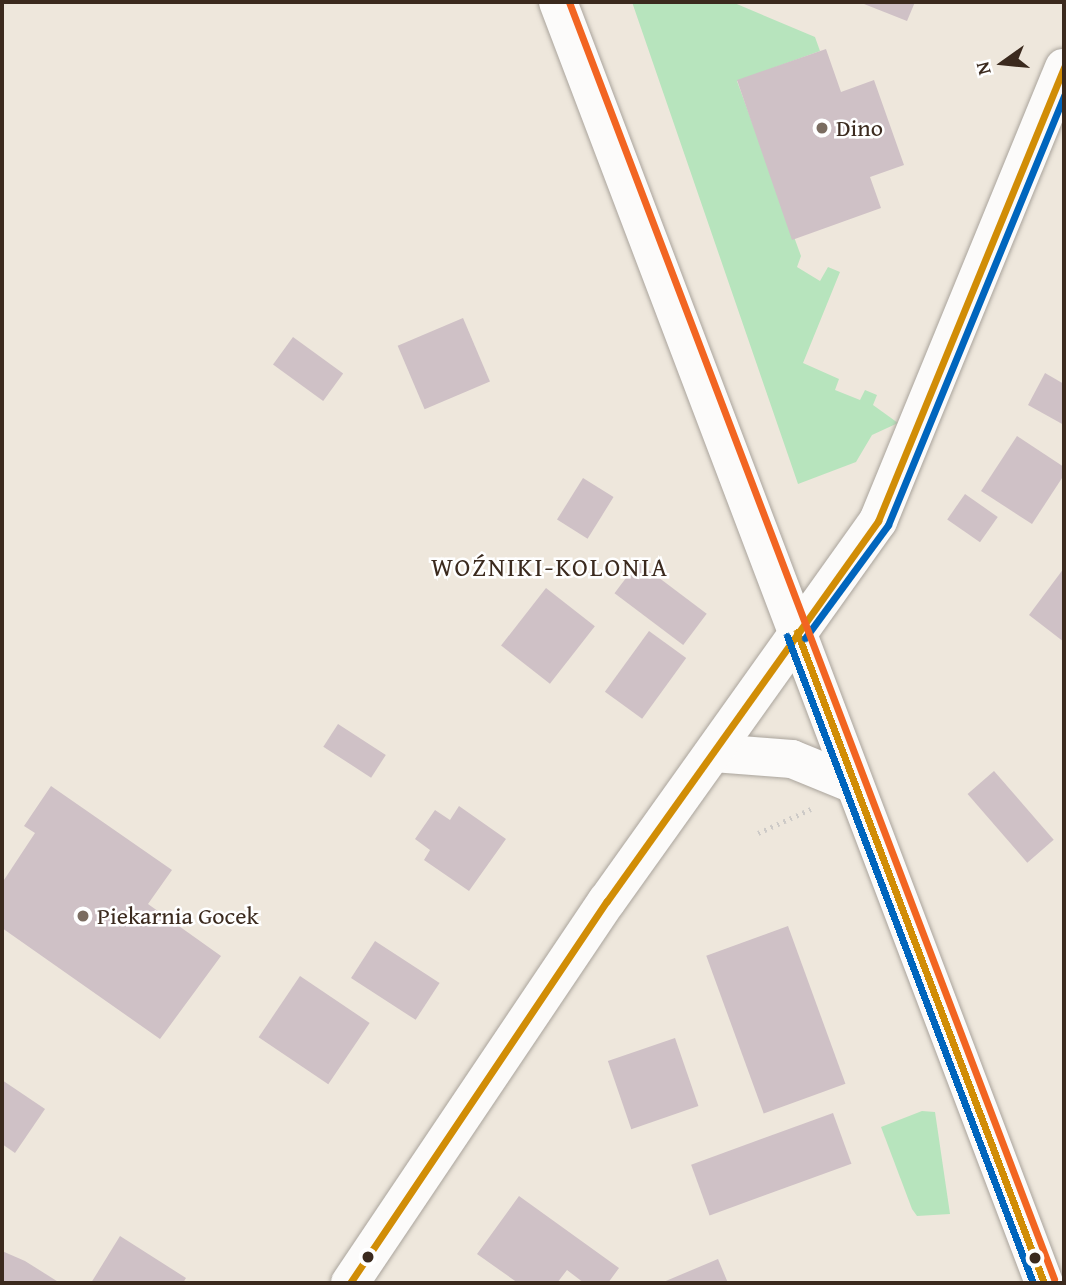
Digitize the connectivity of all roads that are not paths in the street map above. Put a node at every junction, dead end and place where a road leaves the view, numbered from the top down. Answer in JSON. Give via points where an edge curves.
{"nodes":[{"id":1,"x":558,"y":2,"type":"edge"},
{"id":2,"x":1064,"y":68,"type":"edge"},
{"id":3,"x":797,"y":632,"type":"junction"},
{"id":4,"x":714,"y":752,"type":"junction"},
{"id":5,"x":837,"y":792,"type":"junction"},
{"id":6,"x":350,"y":1283,"type":"edge"},
{"id":7,"x":1044,"y":1283,"type":"edge"}],
"edges":[{"from":1,"to":3,"type":"main road"},
{"from":2,"to":3,"type":"main road","via":[[878,521]]},
{"from":3,"to":4,"type":"main road"},
{"from":3,"to":5,"type":"main road"},
{"from":4,"to":5,"type":"main road","via":[[792,759]]},
{"from":4,"to":6,"type":"main road","via":[[607,901]]},
{"from":5,"to":7,"type":"main road"}]}
